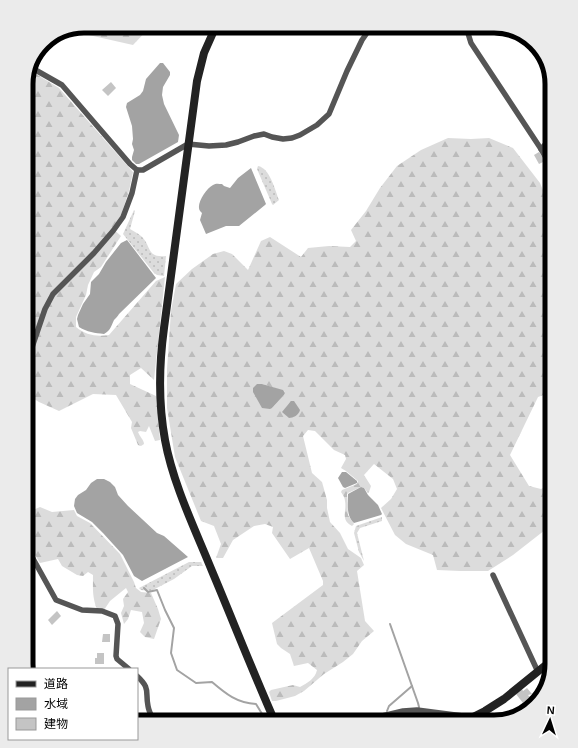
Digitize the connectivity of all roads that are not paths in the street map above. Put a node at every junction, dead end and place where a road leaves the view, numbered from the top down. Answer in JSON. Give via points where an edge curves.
{"nodes":[{"id":1,"x":213,"y":33,"type":"edge"},
{"id":2,"x":367,"y":33,"type":"edge"},
{"id":3,"x":468,"y":33,"type":"edge"},
{"id":4,"x":35,"y":70,"type":"edge"},
{"id":5,"x":188,"y":144,"type":"junction"},
{"id":6,"x":545,"y":145,"type":"edge"},
{"id":7,"x":541,"y":149,"type":"junction"},
{"id":8,"x":545,"y":156,"type":"edge"},
{"id":9,"x":137,"y":170,"type":"junction"},
{"id":10,"x":33,"y":347,"type":"edge"},
{"id":11,"x":33,"y":559,"type":"edge"},
{"id":12,"x":493,"y":575,"type":"dead end"},
{"id":13,"x":545,"y":666,"type":"edge"},
{"id":14,"x":128,"y":668,"type":"edge"},
{"id":15,"x":538,"y":672,"type":"junction"},
{"id":16,"x":138,"y":677,"type":"edge"},
{"id":17,"x":151,"y":715,"type":"edge"},
{"id":18,"x":272,"y":715,"type":"edge"},
{"id":19,"x":384,"y":715,"type":"edge"},
{"id":20,"x":457,"y":715,"type":"edge"},
{"id":21,"x":477,"y":715,"type":"edge"}],
"edges":[{"from":1,"to":5,"type":"street","via":[[196,80]]},
{"from":2,"to":5,"type":"street","via":[[329,114],[317,125],[292,138],[283,139],[264,134],[226,145]]},
{"from":3,"to":7,"type":"street","via":[[471,43]]},
{"from":4,"to":9,"type":"street","via":[[62,85]]},
{"from":5,"to":9,"type":"street","via":[[143,170]]},
{"from":5,"to":18,"type":"street","via":[[161,354],[162,422],[173,473]]},
{"from":6,"to":7,"type":"street"},
{"from":7,"to":8,"type":"street"},
{"from":9,"to":10,"type":"street","via":[[123,217],[114,231],[53,294],[45,309]]},
{"from":11,"to":14,"type":"street","via":[[56,600],[82,610],[102,611],[115,616],[118,624],[116,656]]},
{"from":12,"to":15,"type":"street"},
{"from":13,"to":15,"type":"street"},
{"from":15,"to":21,"type":"street","via":[[504,699]]},
{"from":16,"to":17,"type":"street","via":[[148,692]]},
{"from":19,"to":20,"type":"street","via":[[418,710]]}]}
